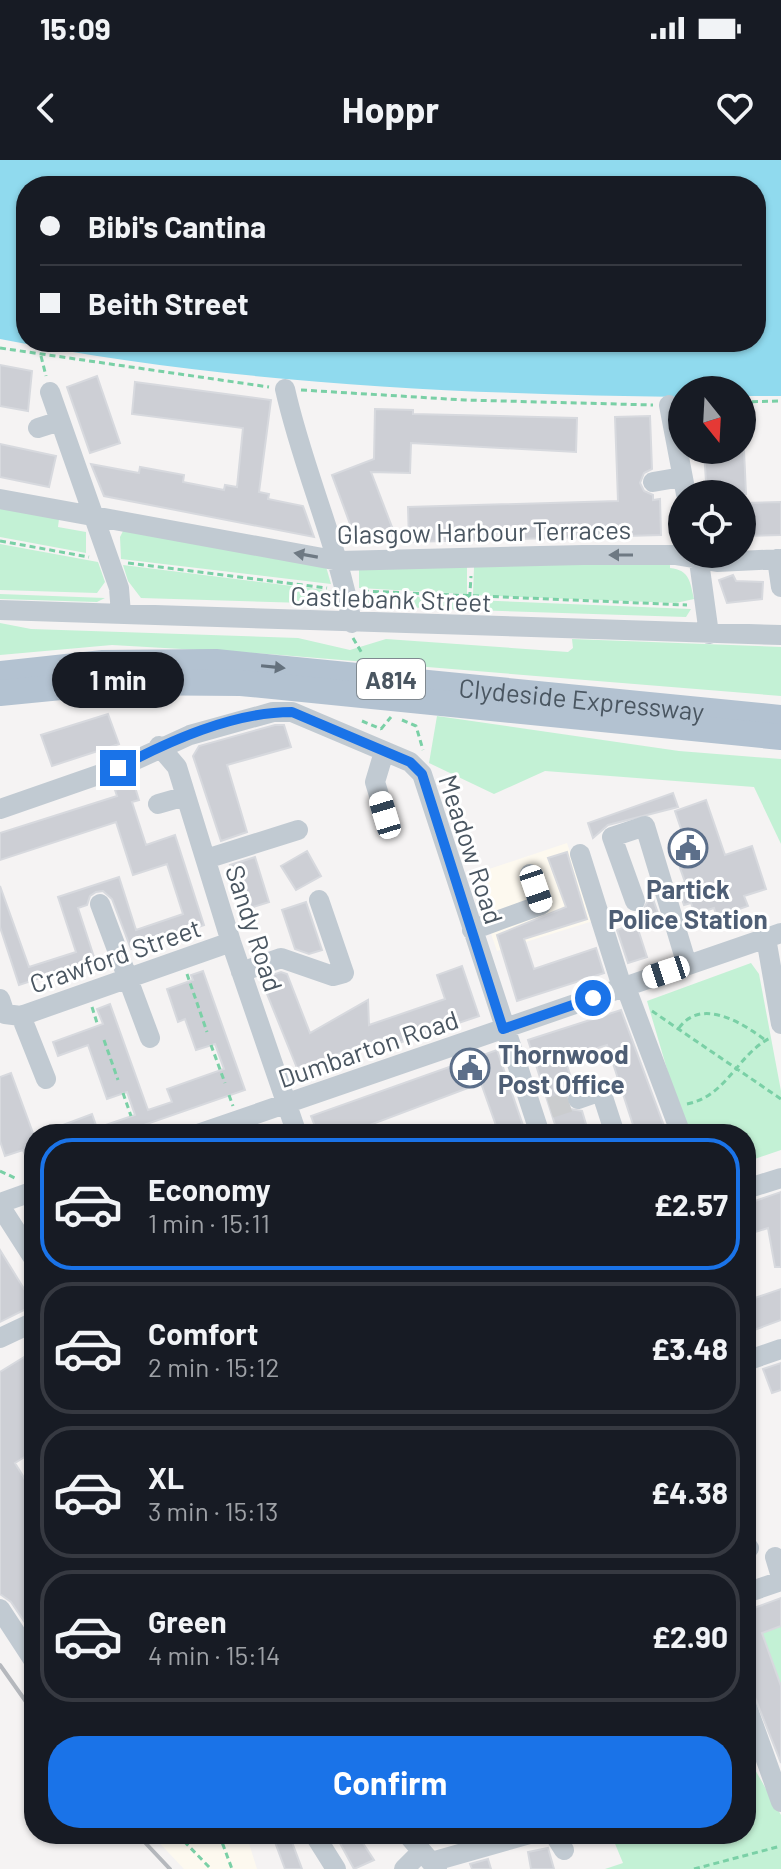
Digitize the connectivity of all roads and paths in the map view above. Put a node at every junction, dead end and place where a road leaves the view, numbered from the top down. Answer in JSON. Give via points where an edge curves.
{"nodes":[{"id":1,"x":28,"y":352,"type":"edge"},
{"id":2,"x":285,"y":389,"type":"junction"},
{"id":3,"x":50,"y":392,"type":"dead end"},
{"id":4,"x":781,"y":401,"type":"edge"},
{"id":5,"x":756,"y":402,"type":"edge"},
{"id":6,"x":668,"y":413,"type":"edge"},
{"id":7,"x":60,"y":421,"type":"junction"},
{"id":8,"x":38,"y":428,"type":"dead end"},
{"id":9,"x":653,"y":482,"type":"dead end"},
{"id":10,"x":668,"y":483,"type":"edge"},
{"id":11,"x":0,"y":499,"type":"edge"},
{"id":12,"x":93,"y":517,"type":"junction"},
{"id":13,"x":0,"y":541,"type":"edge"},
{"id":14,"x":668,"y":556,"type":"edge"},
{"id":15,"x":779,"y":559,"type":"edge"},
{"id":16,"x":471,"y":560,"type":"junction"},
{"id":17,"x":756,"y":560,"type":"edge"},
{"id":18,"x":110,"y":561,"type":"junction"},
{"id":19,"x":339,"y":561,"type":"junction"},
{"id":20,"x":700,"y":568,"type":"edge"},
{"id":21,"x":781,"y":587,"type":"edge"},
{"id":22,"x":346,"y":589,"type":"junction"},
{"id":23,"x":470,"y":597,"type":"junction"},
{"id":24,"x":705,"y":607,"type":"junction"},
{"id":25,"x":0,"y":610,"type":"edge"},
{"id":26,"x":468,"y":612,"type":"dead end"},
{"id":27,"x":121,"y":614,"type":"junction"},
{"id":28,"x":352,"y":623,"type":"junction"},
{"id":29,"x":709,"y":634,"type":"junction"},
{"id":30,"x":781,"y":635,"type":"edge"},
{"id":31,"x":0,"y":661,"type":"edge"},
{"id":32,"x":216,"y":662,"type":"junction"},
{"id":33,"x":0,"y":674,"type":"edge"},
{"id":34,"x":162,"y":682,"type":"junction"},
{"id":35,"x":0,"y":693,"type":"edge"},
{"id":36,"x":651,"y":705,"type":"junction"},
{"id":37,"x":781,"y":705,"type":"edge"},
{"id":38,"x":0,"y":708,"type":"edge"},
{"id":39,"x":553,"y":714,"type":"junction"},
{"id":40,"x":781,"y":718,"type":"edge"},
{"id":41,"x":381,"y":729,"type":"dead end"},
{"id":42,"x":781,"y":737,"type":"edge"},
{"id":43,"x":159,"y":746,"type":"junction"},
{"id":44,"x":781,"y":750,"type":"edge"},
{"id":45,"x":384,"y":752,"type":"junction"},
{"id":46,"x":422,"y":774,"type":"junction"},
{"id":47,"x":186,"y":796,"type":"junction"},
{"id":48,"x":158,"y":804,"type":"dead end"},
{"id":49,"x":0,"y":809,"type":"edge"},
{"id":50,"x":385,"y":815,"type":"dead end"},
{"id":51,"x":298,"y":830,"type":"dead end"},
{"id":52,"x":580,"y":854,"type":"dead end"},
{"id":53,"x":206,"y":859,"type":"junction"},
{"id":54,"x":530,"y":874,"type":"dead end"},
{"id":55,"x":319,"y":900,"type":"dead end"},
{"id":56,"x":635,"y":901,"type":"dead end"},
{"id":57,"x":100,"y":904,"type":"dead end"},
{"id":58,"x":472,"y":930,"type":"junction"},
{"id":59,"x":773,"y":936,"type":"edge"},
{"id":60,"x":231,"y":942,"type":"junction"},
{"id":61,"x":182,"y":959,"type":"junction"},
{"id":62,"x":687,"y":965,"type":"junction"},
{"id":63,"x":241,"y":972,"type":"junction"},
{"id":64,"x":125,"y":979,"type":"junction"},
{"id":65,"x":624,"y":986,"type":"junction"},
{"id":66,"x":0,"y":999,"type":"edge"},
{"id":67,"x":657,"y":1012,"type":"dead end"},
{"id":68,"x":19,"y":1016,"type":"junction"},
{"id":69,"x":781,"y":1024,"type":"edge"},
{"id":70,"x":679,"y":1028,"type":"junction"},
{"id":71,"x":503,"y":1029,"type":"junction"},
{"id":72,"x":207,"y":1032,"type":"dead end"},
{"id":73,"x":781,"y":1035,"type":"edge"},
{"id":74,"x":150,"y":1038,"type":"dead end"},
{"id":75,"x":104,"y":1040,"type":"dead end"},
{"id":76,"x":765,"y":1040,"type":"junction"},
{"id":77,"x":211,"y":1045,"type":"dead end"},
{"id":78,"x":737,"y":1070,"type":"junction"},
{"id":79,"x":46,"y":1079,"type":"dead end"},
{"id":80,"x":118,"y":1080,"type":"dead end"},
{"id":81,"x":225,"y":1083,"type":"dead end"},
{"id":82,"x":123,"y":1093,"type":"dead end"},
{"id":83,"x":578,"y":1099,"type":"tunnel mouth"},
{"id":84,"x":781,"y":1099,"type":"edge"},
{"id":85,"x":286,"y":1104,"type":"junction"},
{"id":86,"x":673,"y":1107,"type":"junction"},
{"id":87,"x":131,"y":1116,"type":"dead end"},
{"id":88,"x":227,"y":1124,"type":"edge"},
{"id":89,"x":293,"y":1124,"type":"edge"},
{"id":90,"x":540,"y":1124,"type":"edge"},
{"id":91,"x":612,"y":1124,"type":"edge"},
{"id":92,"x":678,"y":1124,"type":"edge"},
{"id":93,"x":781,"y":1178,"type":"edge"},
{"id":94,"x":756,"y":1186,"type":"edge"},
{"id":95,"x":24,"y":1195,"type":"edge"},
{"id":96,"x":0,"y":1204,"type":"edge"},
{"id":97,"x":24,"y":1243,"type":"edge"},
{"id":98,"x":24,"y":1327,"type":"edge"},
{"id":99,"x":0,"y":1338,"type":"edge"},
{"id":100,"x":781,"y":1349,"type":"edge"},
{"id":101,"x":756,"y":1358,"type":"edge"},
{"id":102,"x":779,"y":1572,"type":"edge"},
{"id":103,"x":756,"y":1587,"type":"edge"},
{"id":104,"x":0,"y":1609,"type":"edge"},
{"id":105,"x":24,"y":1646,"type":"edge"},
{"id":106,"x":756,"y":1735,"type":"edge"},
{"id":107,"x":781,"y":1802,"type":"edge"},
{"id":108,"x":187,"y":1844,"type":"edge"},
{"id":109,"x":223,"y":1844,"type":"edge"},
{"id":110,"x":320,"y":1844,"type":"edge"},
{"id":111,"x":416,"y":1844,"type":"edge"},
{"id":112,"x":493,"y":1844,"type":"edge"},
{"id":113,"x":781,"y":1846,"type":"edge"},
{"id":114,"x":430,"y":1861,"type":"edge"},
{"id":115,"x":211,"y":1869,"type":"edge"},
{"id":116,"x":232,"y":1869,"type":"edge"},
{"id":117,"x":336,"y":1869,"type":"edge"},
{"id":118,"x":404,"y":1869,"type":"edge"},
{"id":119,"x":694,"y":1869,"type":"edge"}],
"edges":[{"from":1,"to":2,"type":"path"},
{"from":2,"to":6,"type":"path"},
{"from":2,"to":19,"type":"street","via":[[295,438]]},
{"from":3,"to":7,"type":"street"},
{"from":4,"to":5,"type":"path"},
{"from":7,"to":8,"type":"street"},
{"from":7,"to":12,"type":"street"},
{"from":9,"to":10,"type":"street"},
{"from":11,"to":12,"type":"street","name":"Glasgow Harbour Terraces"},
{"from":12,"to":18,"type":"street"},
{"from":19,"to":12,"type":"street","name":"Glasgow Harbour Terraces","one_way":true},
{"from":13,"to":18,"type":"path"},
{"from":14,"to":16,"type":"street","name":"Glasgow Harbour Terraces","one_way":true},
{"from":15,"to":17,"type":"street","name":"Glasgow Harbour Terraces"},
{"from":15,"to":21,"type":"street"},
{"from":16,"to":19,"type":"street","name":"Glasgow Harbour Terraces"},
{"from":16,"to":23,"type":"path"},
{"from":18,"to":22,"type":"path"},
{"from":18,"to":27,"type":"street"},
{"from":19,"to":22,"type":"street"},
{"from":20,"to":24,"type":"street"},
{"from":22,"to":23,"type":"path"},
{"from":22,"to":28,"type":"street"},
{"from":23,"to":24,"type":"path"},
{"from":23,"to":26,"type":"path"},
{"from":24,"to":29,"type":"street"},
{"from":25,"to":27,"type":"street","name":"Castlebank Street"},
{"from":27,"to":28,"type":"street","name":"Castlebank Street"},
{"from":28,"to":29,"type":"street","name":"Castlebank Street"},
{"from":29,"to":30,"type":"street","name":"Castlebank Street"},
{"from":31,"to":32,"type":"main road","via":[[151,651],[188,653]]},
{"from":32,"to":33,"type":"main road","name":"Clydeside Expressway","number":"A814","via":[[103,663]]},
{"from":32,"to":36,"type":"main road","name":"Clydeside Expressway","number":"A814","one_way":true},
{"from":34,"to":35,"type":"main road","name":"Clydeside Expressway","number":"A814"},
{"from":34,"to":38,"type":"main road"},
{"from":34,"to":39,"type":"main road","name":"Clydeside Expressway","number":"A814","via":[[241,683]]},
{"from":36,"to":37,"type":"main road","via":[[709,698]]},
{"from":36,"to":40,"type":"main road","name":"Clydeside Expressway","number":"A814"},
{"from":39,"to":42,"type":"main road","name":"Clydeside Expressway","number":"A814"},
{"from":39,"to":44,"type":"main road","via":[[611,729]]},
{"from":41,"to":46,"type":"path","via":[[392,716],[416,726],[424,754]]},
{"from":43,"to":45,"type":"street","name":"Meadow Road","via":[[273,712],[292,712]]},
{"from":43,"to":47,"type":"street","name":"Sandy Road","via":[[177,767]]},
{"from":43,"to":49,"type":"street","name":"Meadow Road","via":[[118,768]]},
{"from":45,"to":46,"type":"street","name":"Meadow Road","via":[[410,762]]},
{"from":45,"to":50,"type":"street","via":[[375,782]]},
{"from":46,"to":58,"type":"street","name":"Meadow Road"},
{"from":47,"to":48,"type":"street"},
{"from":47,"to":53,"type":"street","name":"Sandy Road"},
{"from":51,"to":53,"type":"street"},
{"from":52,"to":65,"type":"street"},
{"from":53,"to":60,"type":"street","name":"Sandy Road"},
{"from":54,"to":58,"type":"street","via":[[541,905]]},
{"from":55,"to":63,"type":"street","via":[[344,973],[333,976],[281,958]]},
{"from":56,"to":62,"type":"street","via":[[612,837],[645,826]]},
{"from":57,"to":64,"type":"street"},
{"from":58,"to":71,"type":"street","name":"Meadow Road"},
{"from":59,"to":62,"type":"street","name":"Dumbarton Road"},
{"from":59,"to":69,"type":"street"},
{"from":60,"to":61,"type":"street","name":"Crawford Street"},
{"from":60,"to":63,"type":"street","name":"Sandy Road"},
{"from":61,"to":64,"type":"street","name":"Crawford Street"},
{"from":61,"to":72,"type":"path"},
{"from":62,"to":65,"type":"street","name":"Dumbarton Road"},
{"from":63,"to":85,"type":"street","name":"Sandy Road"},
{"from":64,"to":68,"type":"street","name":"Crawford Street"},
{"from":64,"to":74,"type":"street"},
{"from":65,"to":71,"type":"street","name":"Dumbarton Road"},
{"from":65,"to":86,"type":"street"},
{"from":66,"to":68,"type":"street","via":[[5,1014]]},
{"from":67,"to":70,"type":"path"},
{"from":68,"to":79,"type":"street"},
{"from":70,"to":76,"type":"path","via":[[692,1017],[716,1014],[732,1017]]},
{"from":70,"to":78,"type":"path"},
{"from":71,"to":85,"type":"street","name":"Dumbarton Road"},
{"from":71,"to":90,"type":"street","name":"Meadow Road","via":[[541,1110]]},
{"from":73,"to":76,"type":"path"},
{"from":75,"to":80,"type":"path"},
{"from":76,"to":78,"type":"path"},
{"from":77,"to":81,"type":"path"},
{"from":78,"to":84,"type":"path"},
{"from":78,"to":86,"type":"path","via":[[702,1100]]},
{"from":82,"to":87,"type":"path"},
{"from":83,"to":91,"type":"street","via":[[601,1091]]},
{"from":85,"to":88,"type":"street","name":"Dumbarton Road"},
{"from":85,"to":89,"type":"street","name":"Sandy Road"},
{"from":86,"to":92,"type":"street"},
{"from":93,"to":94,"type":"street"},
{"from":95,"to":96,"type":"street"},
{"from":96,"to":97,"type":"street"},
{"from":98,"to":99,"type":"street"},
{"from":100,"to":101,"type":"street"},
{"from":102,"to":103,"type":"street"},
{"from":104,"to":105,"type":"street"},
{"from":106,"to":107,"type":"street"},
{"from":108,"to":115,"type":"path"},
{"from":109,"to":116,"type":"path"},
{"from":110,"to":117,"type":"street"},
{"from":111,"to":114,"type":"street"},
{"from":112,"to":114,"type":"street"},
{"from":113,"to":119,"type":"path"},
{"from":114,"to":118,"type":"street"}]}
